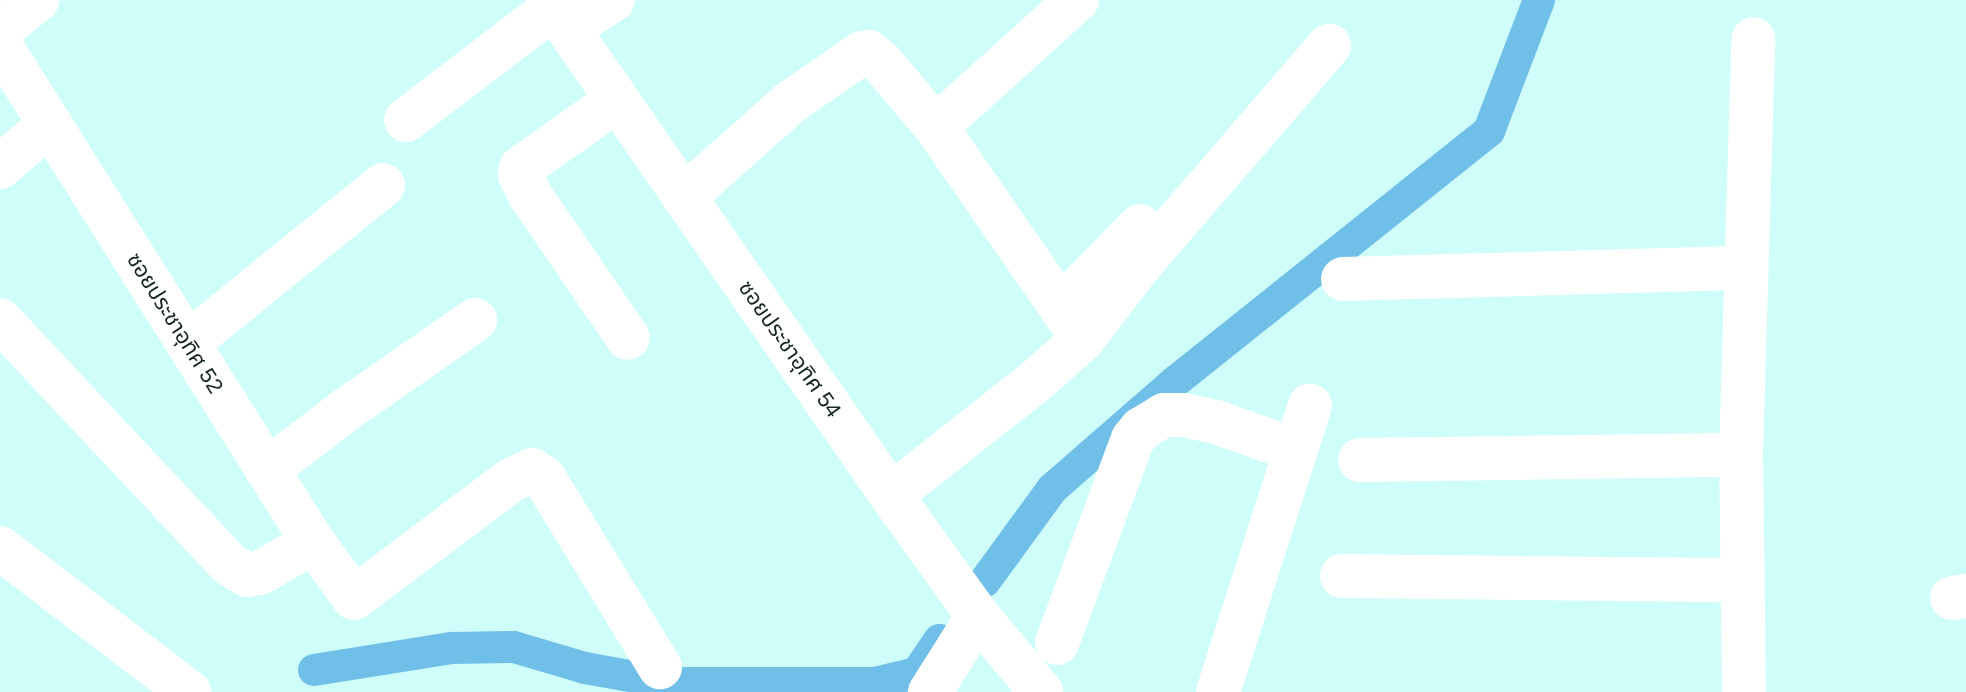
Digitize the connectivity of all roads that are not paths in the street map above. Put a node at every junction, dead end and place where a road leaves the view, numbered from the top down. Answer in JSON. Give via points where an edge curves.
{"nodes":[{"id":1,"x":37,"y":0,"type":"edge"},
{"id":2,"x":613,"y":0,"type":"edge"},
{"id":3,"x":1077,"y":0,"type":"edge"},
{"id":4,"x":557,"y":12,"type":"edge"},
{"id":5,"x":1753,"y":39,"type":"dead end"},
{"id":6,"x":1329,"y":46,"type":"dead end"},
{"id":7,"x":3,"y":54,"type":"edge"},
{"id":8,"x":617,"y":100,"type":"junction"},
{"id":9,"x":1230,"y":114,"type":"dead end"},
{"id":10,"x":406,"y":120,"type":"dead end"},
{"id":11,"x":50,"y":124,"type":"junction"},
{"id":12,"x":936,"y":127,"type":"junction"},
{"id":13,"x":0,"y":167,"type":"edge"},
{"id":14,"x":383,"y":185,"type":"dead end"},
{"id":15,"x":684,"y":197,"type":"junction"},
{"id":16,"x":1747,"y":268,"type":"junction"},
{"id":17,"x":1343,"y":279,"type":"dead end"},
{"id":18,"x":0,"y":320,"type":"edge"},
{"id":19,"x":475,"y":320,"type":"dead end"},
{"id":20,"x":1072,"y":323,"type":"junction"},
{"id":21,"x":628,"y":338,"type":"dead end"},
{"id":22,"x":188,"y":343,"type":"junction"},
{"id":23,"x":1310,"y":405,"type":"dead end"},
{"id":24,"x":1295,"y":450,"type":"junction"},
{"id":25,"x":1741,"y":455,"type":"junction"},
{"id":26,"x":1360,"y":460,"type":"dead end"},
{"id":27,"x":267,"y":470,"type":"junction"},
{"id":28,"x":891,"y":495,"type":"junction"},
{"id":29,"x":313,"y":542,"type":"junction"},
{"id":30,"x":0,"y":548,"type":"edge"},
{"id":31,"x":1342,"y":576,"type":"dead end"},
{"id":32,"x":1740,"y":580,"type":"junction"},
{"id":33,"x":978,"y":616,"type":"junction"},
{"id":34,"x":1057,"y":643,"type":"dead end"},
{"id":35,"x":660,"y":667,"type":"dead end"},
{"id":36,"x":189,"y":692,"type":"edge"},
{"id":37,"x":930,"y":692,"type":"edge"},
{"id":38,"x":1041,"y":692,"type":"edge"},
{"id":39,"x":1218,"y":692,"type":"edge"},
{"id":40,"x":1744,"y":692,"type":"edge"}],
"edges":[{"from":1,"to":7,"type":"street"},
{"from":2,"to":4,"type":"street"},
{"from":3,"to":12,"type":"street"},
{"from":4,"to":8,"type":"street","name":"ซอยประชาอุทิศ 54"},
{"from":4,"to":10,"type":"street"},
{"from":5,"to":16,"type":"street"},
{"from":6,"to":20,"type":"street","via":[[1139,266]]},
{"from":7,"to":11,"type":"street","name":"ซอยประชาอุทิศ 52"},
{"from":8,"to":15,"type":"street","name":"ซอยประชาอุทิศ 54"},
{"from":8,"to":21,"type":"street","via":[[521,168],[520,175]]},
{"from":9,"to":20,"type":"street","via":[[1138,229]]},
{"from":11,"to":13,"type":"street"},
{"from":11,"to":22,"type":"street","name":"ซอยประชาอุทิศ 52"},
{"from":12,"to":15,"type":"street","via":[[881,62],[862,53],[791,102]]},
{"from":12,"to":20,"type":"street"},
{"from":14,"to":22,"type":"street"},
{"from":15,"to":28,"type":"street","name":"ซอยประชาอุทิศ 54"},
{"from":16,"to":17,"type":"street"},
{"from":16,"to":25,"type":"street"},
{"from":18,"to":29,"type":"street","via":[[229,564],[247,575],[260,573]]},
{"from":19,"to":27,"type":"street"},
{"from":20,"to":28,"type":"street","via":[[1037,380]]},
{"from":22,"to":27,"type":"street","name":"ซอยประชาอุทิศ 52"},
{"from":23,"to":24,"type":"street"},
{"from":24,"to":34,"type":"street","via":[[1183,415],[1164,415],[1141,429]]},
{"from":24,"to":39,"type":"street"},
{"from":25,"to":26,"type":"street"},
{"from":25,"to":32,"type":"street"},
{"from":27,"to":29,"type":"street","name":"ซอยประชาอุทิศ 52"},
{"from":28,"to":33,"type":"street","name":"ซอยประชาอุทิศ 54"},
{"from":29,"to":35,"type":"street","name":"ซอยประชาอุทิศ 52","via":[[354,598],[511,480],[532,470],[544,478]]},
{"from":30,"to":36,"type":"street"},
{"from":31,"to":32,"type":"street"},
{"from":32,"to":40,"type":"street"},
{"from":33,"to":37,"type":"street"},
{"from":33,"to":38,"type":"street","name":"ซอยประชาอุทิศ 54"}]}
